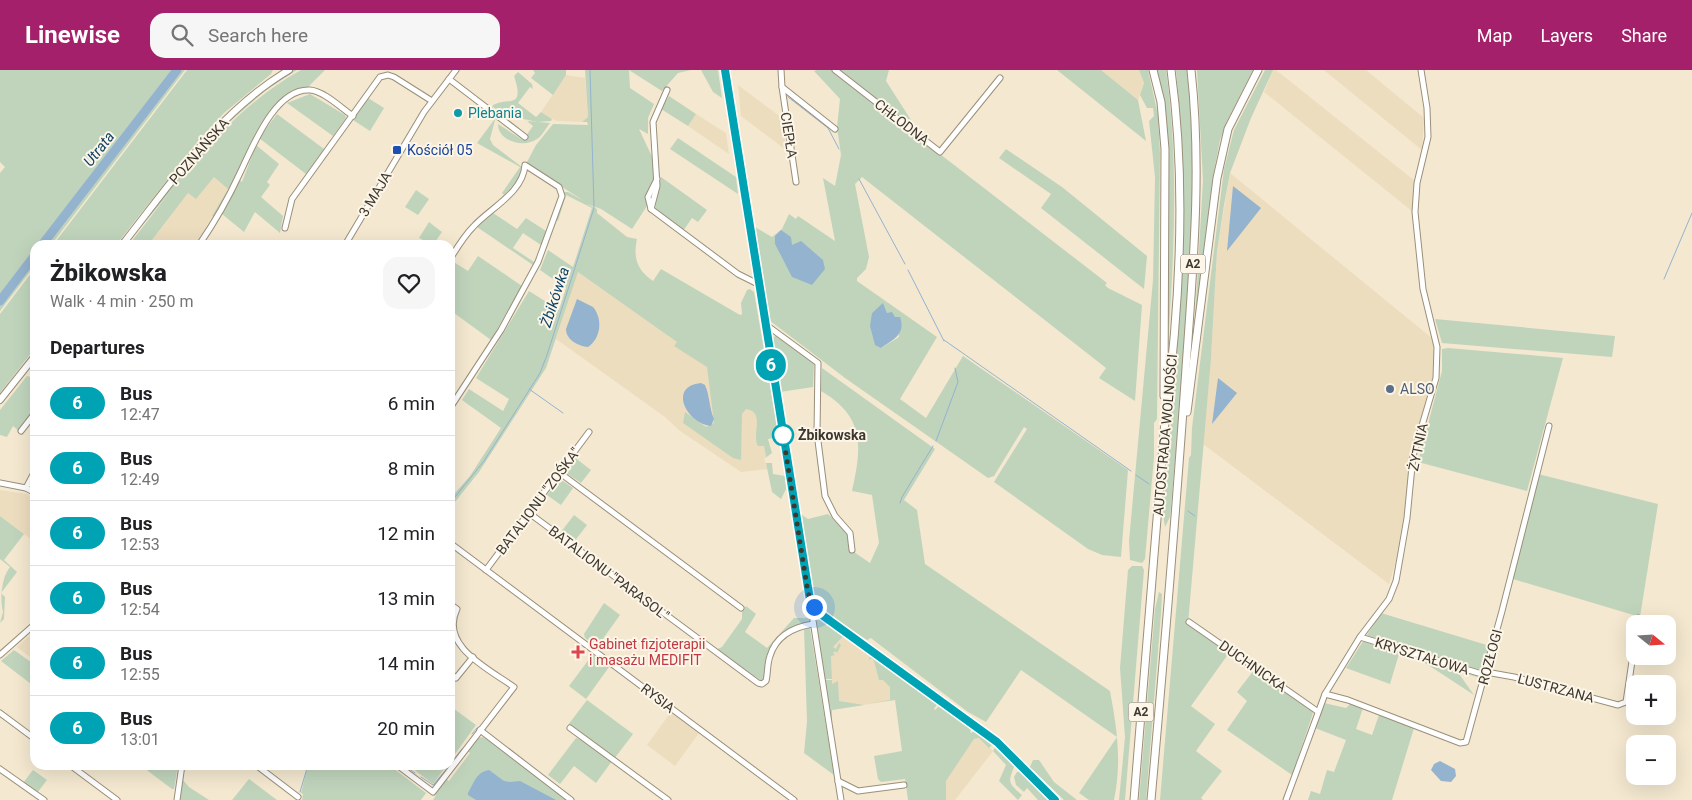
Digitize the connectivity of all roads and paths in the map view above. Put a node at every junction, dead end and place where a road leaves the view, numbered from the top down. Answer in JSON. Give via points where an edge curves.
{"nodes":[{"id":1,"x":289,"y":70,"type":"edge"},
{"id":2,"x":456,"y":70,"type":"edge"},
{"id":3,"x":725,"y":70,"type":"edge"},
{"id":4,"x":781,"y":70,"type":"edge"},
{"id":5,"x":835,"y":70,"type":"edge"},
{"id":6,"x":1153,"y":70,"type":"edge"},
{"id":7,"x":1171,"y":70,"type":"edge"},
{"id":8,"x":1191,"y":70,"type":"edge"},
{"id":9,"x":1258,"y":70,"type":"edge"},
{"id":10,"x":1420,"y":70,"type":"edge"},
{"id":11,"x":450,"y":78,"type":"junction"},
{"id":12,"x":1000,"y":78,"type":"dead end"},
{"id":13,"x":782,"y":87,"type":"junction"},
{"id":14,"x":667,"y":90,"type":"dead end"},
{"id":15,"x":432,"y":101,"type":"junction"},
{"id":16,"x":353,"y":116,"type":"junction"},
{"id":17,"x":835,"y":129,"type":"dead end"},
{"id":18,"x":525,"y":137,"type":"dead end"},
{"id":19,"x":796,"y":182,"type":"dead end"},
{"id":20,"x":285,"y":228,"type":"dead end"},
{"id":21,"x":126,"y":240,"type":"edge"},
{"id":22,"x":202,"y":240,"type":"edge"},
{"id":23,"x":348,"y":240,"type":"edge"},
{"id":24,"x":455,"y":252,"type":"edge"},
{"id":25,"x":758,"y":284,"type":"junction"},
{"id":26,"x":764,"y":324,"type":"junction"},
{"id":27,"x":30,"y":362,"type":"edge"},
{"id":28,"x":0,"y":400,"type":"edge"},
{"id":29,"x":455,"y":400,"type":"edge"},
{"id":30,"x":30,"y":419,"type":"edge"},
{"id":31,"x":1165,"y":421,"type":"junction"},
{"id":32,"x":1549,"y":426,"type":"dead end"},
{"id":33,"x":21,"y":431,"type":"dead end"},
{"id":34,"x":589,"y":432,"type":"dead end"},
{"id":35,"x":1180,"y":457,"type":"junction"},
{"id":36,"x":560,"y":473,"type":"junction"},
{"id":37,"x":30,"y":480,"type":"edge"},
{"id":38,"x":0,"y":483,"type":"edge"},
{"id":39,"x":26,"y":488,"type":"junction"},
{"id":40,"x":30,"y":490,"type":"edge"},
{"id":41,"x":529,"y":514,"type":"junction"},
{"id":42,"x":455,"y":548,"type":"edge"},
{"id":43,"x":852,"y":550,"type":"dead end"},
{"id":44,"x":486,"y":570,"type":"junction"},
{"id":45,"x":814,"y":607,"type":"junction"},
{"id":46,"x":741,"y":608,"type":"dead end"},
{"id":47,"x":1189,"y":622,"type":"dead end"},
{"id":48,"x":813,"y":624,"type":"junction"},
{"id":49,"x":30,"y":629,"type":"edge"},
{"id":50,"x":1360,"y":637,"type":"junction"},
{"id":51,"x":455,"y":639,"type":"edge"},
{"id":52,"x":0,"y":656,"type":"edge"},
{"id":53,"x":473,"y":657,"type":"junction"},
{"id":54,"x":1631,"y":665,"type":"edge"},
{"id":55,"x":1485,"y":673,"type":"junction"},
{"id":56,"x":455,"y":677,"type":"edge"},
{"id":57,"x":1324,"y":694,"type":"junction"},
{"id":58,"x":1317,"y":711,"type":"junction"},
{"id":59,"x":0,"y":713,"type":"edge"},
{"id":60,"x":570,"y":728,"type":"dead end"},
{"id":61,"x":480,"y":730,"type":"junction"},
{"id":62,"x":30,"y":735,"type":"edge"},
{"id":63,"x":455,"y":763,"type":"edge"},
{"id":64,"x":0,"y":769,"type":"edge"},
{"id":65,"x":77,"y":770,"type":"edge"},
{"id":66,"x":181,"y":770,"type":"edge"},
{"id":67,"x":263,"y":770,"type":"edge"},
{"id":68,"x":404,"y":770,"type":"edge"},
{"id":69,"x":450,"y":770,"type":"edge"},
{"id":70,"x":838,"y":781,"type":"junction"},
{"id":71,"x":904,"y":785,"type":"dead end"},
{"id":72,"x":852,"y":790,"type":"junction"},
{"id":73,"x":298,"y":797,"type":"dead end"},
{"id":74,"x":841,"y":798,"type":"edge"},
{"id":75,"x":44,"y":800,"type":"edge"},
{"id":76,"x":117,"y":800,"type":"edge"},
{"id":77,"x":177,"y":800,"type":"edge"},
{"id":78,"x":571,"y":800,"type":"edge"},
{"id":79,"x":668,"y":800,"type":"edge"},
{"id":80,"x":794,"y":800,"type":"edge"},
{"id":81,"x":1055,"y":800,"type":"edge"},
{"id":82,"x":1134,"y":800,"type":"edge"},
{"id":83,"x":1151,"y":800,"type":"edge"},
{"id":84,"x":1286,"y":800,"type":"edge"}],
"edges":[{"from":1,"to":21,"type":"main road","name":"POZNAŃSKA","via":[[255,93],[220,124]]},
{"from":2,"to":11,"type":"street","name":"3 MAJA"},
{"from":3,"to":25,"type":"main road"},
{"from":4,"to":13,"type":"street","name":"CIEPŁA"},
{"from":5,"to":12,"type":"street","name":"CHŁODNA","via":[[940,152]]},
{"from":6,"to":31,"type":"highway","via":[[1161,102],[1165,149]]},
{"from":7,"to":31,"type":"highway","name":"AUTOSTRADA WOLNOŚCI","number":"A2","via":[[1179,160],[1179,223],[1176,314]]},
{"from":8,"to":35,"type":"highway","name":"AUTOSTRADA WOLNOŚCI","number":"A2","via":[[1197,152],[1196,210]]},
{"from":9,"to":35,"type":"highway","via":[[1228,130],[1217,178]]},
{"from":10,"to":50,"type":"street","name":"ŻYTNIA","via":[[1428,136],[1417,183],[1415,212],[1423,289],[1437,347],[1437,370],[1413,456],[1396,581],[1389,599]]},
{"from":11,"to":15,"type":"street","name":"3 MAJA"},
{"from":11,"to":18,"type":"street"},
{"from":13,"to":17,"type":"street","name":"CIEPŁA"},
{"from":13,"to":19,"type":"street","name":"CIEPŁA"},
{"from":14,"to":25,"type":"street","via":[[652,122],[657,179],[648,204],[738,274]]},
{"from":15,"to":16,"type":"street","via":[[394,77],[383,75]]},
{"from":15,"to":23,"type":"street","name":"3 MAJA"},
{"from":16,"to":20,"type":"street","via":[[292,199]]},
{"from":16,"to":22,"type":"street","via":[[311,90],[284,101],[255,138],[239,175]]},
{"from":24,"to":29,"type":"street","via":[[473,227],[513,190],[524,174],[525,165],[556,184],[562,196],[538,262],[501,330]]},
{"from":25,"to":26,"type":"main road"},
{"from":26,"to":43,"type":"street","via":[[818,363],[816,433],[825,496],[835,516],[850,533]]},
{"from":26,"to":45,"type":"main road","via":[[808,593]]},
{"from":27,"to":28,"type":"main road"},
{"from":30,"to":33,"type":"street"},
{"from":31,"to":82,"type":"highway","name":"AUTOSTRADA WOLNOŚCI","number":"A2"},
{"from":32,"to":55,"type":"street","name":"ROZŁOGI"},
{"from":34,"to":36,"type":"street","name":"BATALIONU \"ZOŚKA\""},
{"from":35,"to":83,"type":"highway","name":"AUTOSTRADA WOLNOŚCI","number":"A2"},
{"from":36,"to":41,"type":"street","name":"BATALIONU \"ZOŚKA\""},
{"from":36,"to":46,"type":"street"},
{"from":37,"to":39,"type":"street"},
{"from":38,"to":39,"type":"street"},
{"from":39,"to":40,"type":"street"},
{"from":41,"to":44,"type":"street","name":"BATALIONU \"ZOŚKA\""},
{"from":41,"to":48,"type":"street","name":"BATALIONU \"PARASOL\"","via":[[762,684],[767,677],[770,654],[786,633]]},
{"from":42,"to":44,"type":"street","name":"RYSIA"},
{"from":44,"to":80,"type":"street","name":"RYSIA"},
{"from":45,"to":48,"type":"street"},
{"from":45,"to":81,"type":"main road","via":[[997,742]]},
{"from":47,"to":58,"type":"street","name":"DUCHNICKA"},
{"from":48,"to":70,"type":"street"},
{"from":49,"to":52,"type":"street"},
{"from":50,"to":55,"type":"street","name":"KRYSZTAŁOWA"},
{"from":50,"to":57,"type":"street","name":"ŻYTNIA"},
{"from":51,"to":53,"type":"street"},
{"from":53,"to":56,"type":"street"},
{"from":53,"to":61,"type":"street","via":[[514,687]]},
{"from":54,"to":55,"type":"street","name":"LUSTRZANA","via":[[1626,702],[1618,705],[1514,677]]},
{"from":55,"to":57,"type":"street","name":"ROZŁOGI","via":[[1468,738],[1463,743]]},
{"from":57,"to":58,"type":"street","name":"ŻYTNIA"},
{"from":58,"to":84,"type":"street","name":"ŻYTNIA"},
{"from":59,"to":62,"type":"street"},
{"from":60,"to":79,"type":"street"},
{"from":61,"to":63,"type":"street"},
{"from":61,"to":78,"type":"street"},
{"from":64,"to":75,"type":"street"},
{"from":65,"to":76,"type":"street"},
{"from":66,"to":77,"type":"street"},
{"from":67,"to":73,"type":"street"},
{"from":68,"to":69,"type":"street","via":[[433,792]]},
{"from":70,"to":72,"type":"street"},
{"from":70,"to":74,"type":"street"},
{"from":71,"to":72,"type":"street"},
{"from":72,"to":74,"type":"street"}]}
